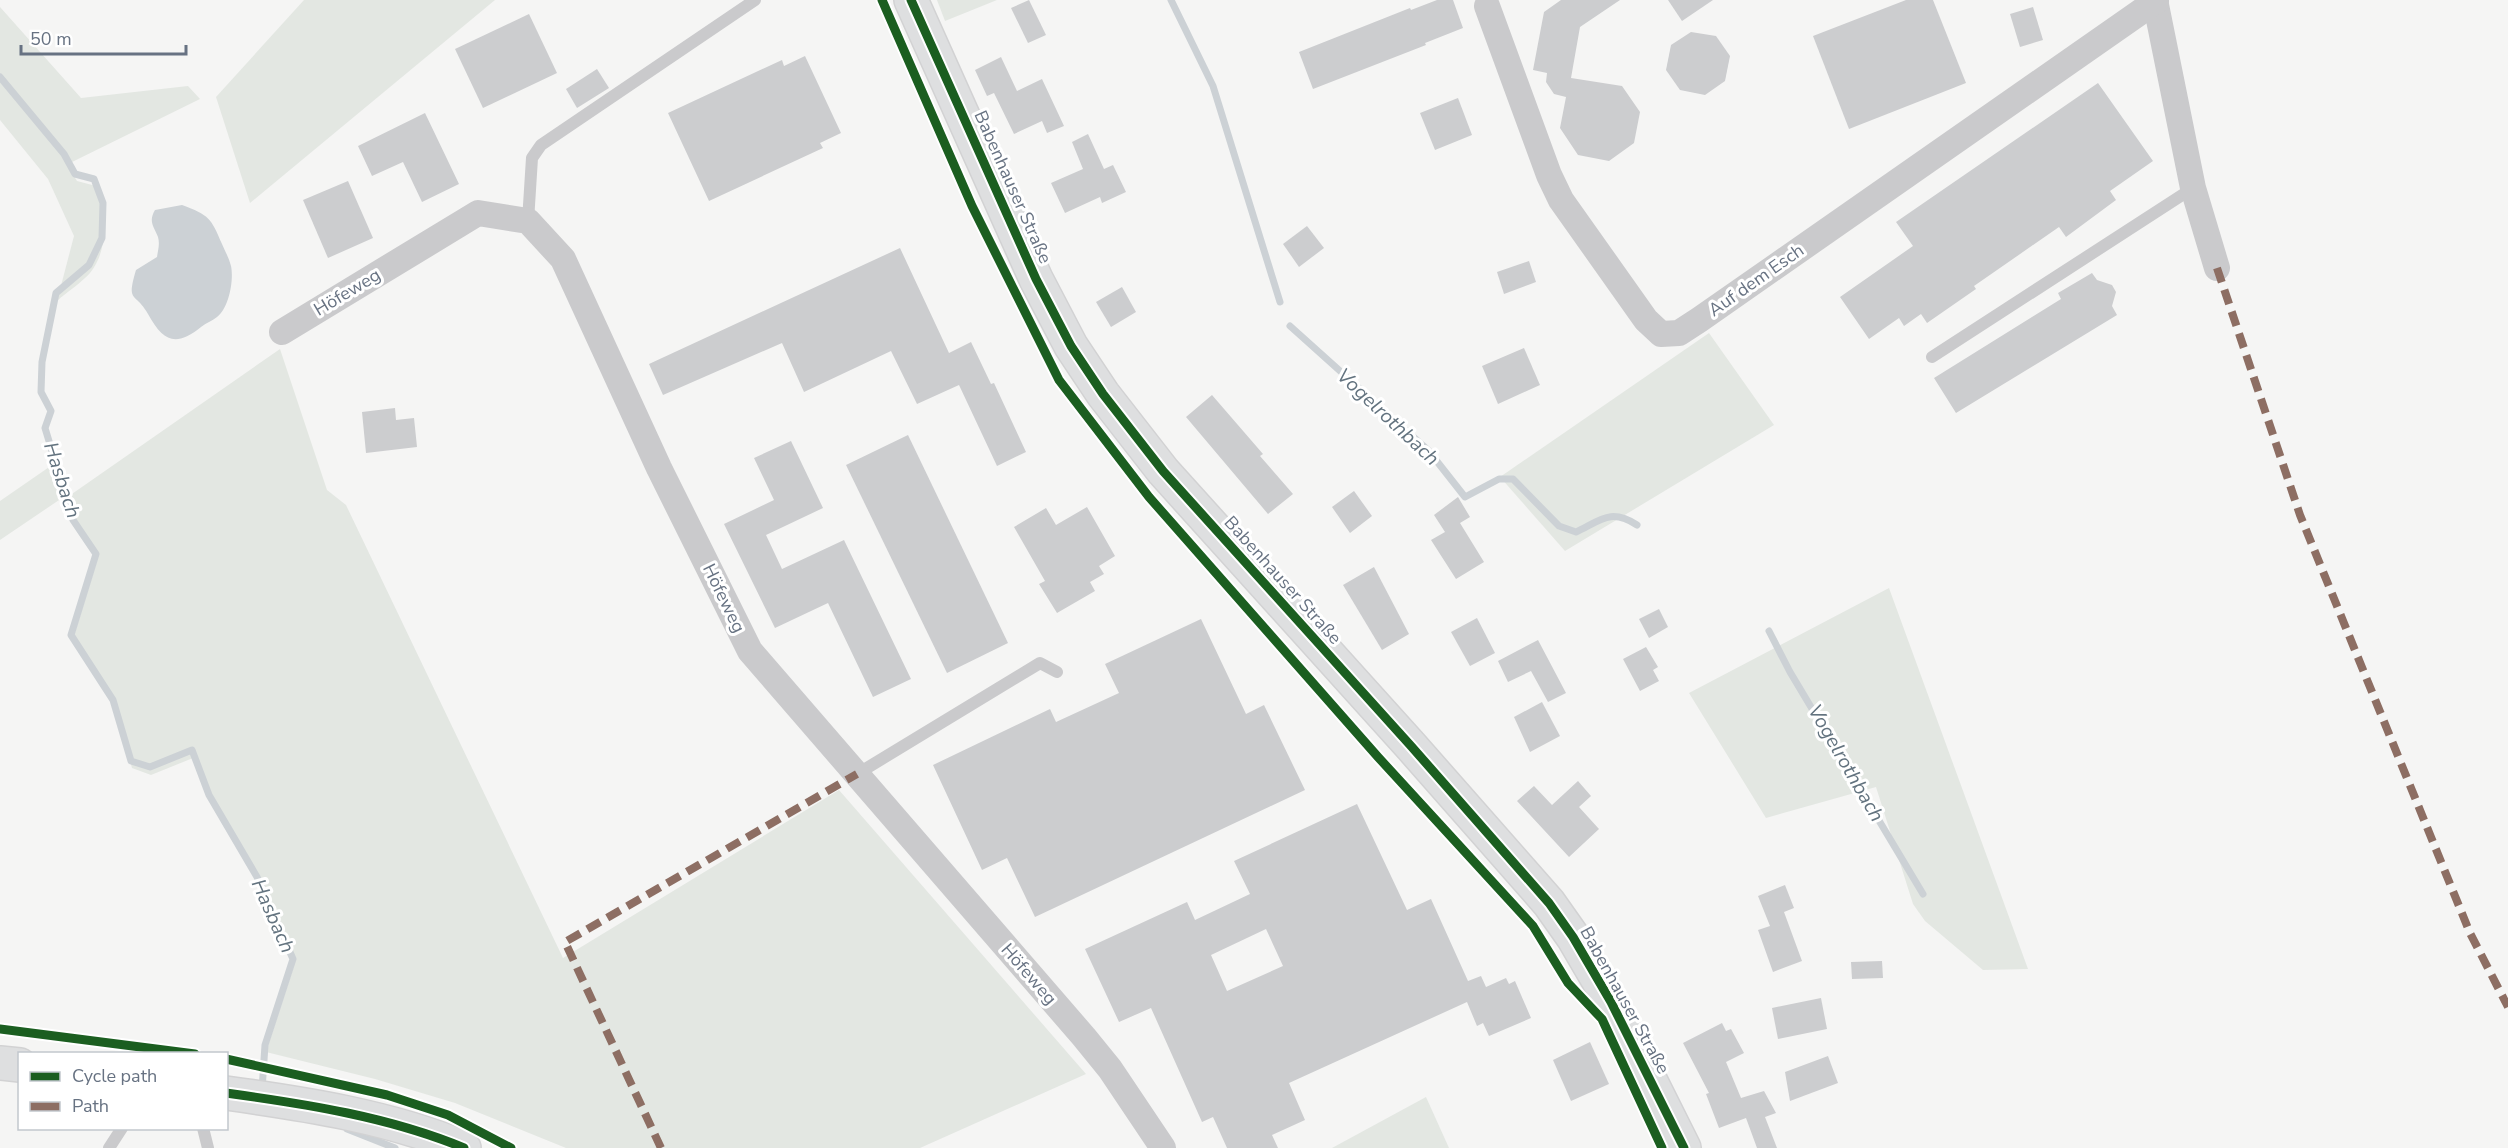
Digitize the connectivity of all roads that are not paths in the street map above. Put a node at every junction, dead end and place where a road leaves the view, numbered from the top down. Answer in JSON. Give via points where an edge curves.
{"nodes":[{"id":1,"x":755,"y":0,"type":"edge"},
{"id":2,"x":911,"y":0,"type":"edge"},
{"id":3,"x":2155,"y":1,"type":"edge"},
{"id":4,"x":1487,"y":6,"type":"dead end"},
{"id":5,"x":2193,"y":188,"type":"junction"},
{"id":6,"x":528,"y":221,"type":"junction"},
{"id":7,"x":2217,"y":268,"type":"dead end"},
{"id":8,"x":282,"y":332,"type":"dead end"},
{"id":9,"x":1932,"y":357,"type":"dead end"},
{"id":10,"x":1056,"y":672,"type":"dead end"},
{"id":11,"x":857,"y":774,"type":"junction"},
{"id":12,"x":0,"y":1063,"type":"edge"},
{"id":13,"x":18,"y":1065,"type":"edge"},
{"id":14,"x":239,"y":1095,"type":"edge"},
{"id":15,"x":121,"y":1130,"type":"edge"},
{"id":16,"x":204,"y":1130,"type":"edge"},
{"id":17,"x":109,"y":1148,"type":"edge"},
{"id":18,"x":208,"y":1148,"type":"edge"},
{"id":19,"x":464,"y":1148,"type":"edge"},
{"id":20,"x":1164,"y":1148,"type":"edge"},
{"id":21,"x":1684,"y":1148,"type":"edge"}],
"edges":[{"from":1,"to":6,"type":"lane","via":[[541,145],[532,158]]},
{"from":2,"to":21,"type":"main road","name":"Babenhauser Straße","via":[[1036,279],[1071,346],[1163,471],[1549,903],[1611,1002]]},
{"from":3,"to":4,"type":"street","name":"Auf dem Esch","via":[[1699,320],[1679,333],[1661,334],[1646,320],[1561,200]]},
{"from":3,"to":5,"type":"street","name":"Auf dem Esch"},
{"from":5,"to":7,"type":"street","name":"Auf dem Esch"},
{"from":5,"to":9,"type":"lane"},
{"from":6,"to":8,"type":"street","name":"Höfeweg","via":[[478,213]]},
{"from":6,"to":11,"type":"street","name":"Höfeweg","via":[[563,259],[659,468],[750,651]]},
{"from":10,"to":11,"type":"lane","via":[[1040,663]]},
{"from":11,"to":20,"type":"street","name":"Höfeweg","via":[[1084,1037]]},
{"from":12,"to":13,"type":"main road"},
{"from":14,"to":19,"type":"main road","via":[[380,1121]]},
{"from":15,"to":17,"type":"lane"},
{"from":16,"to":18,"type":"lane"}]}
